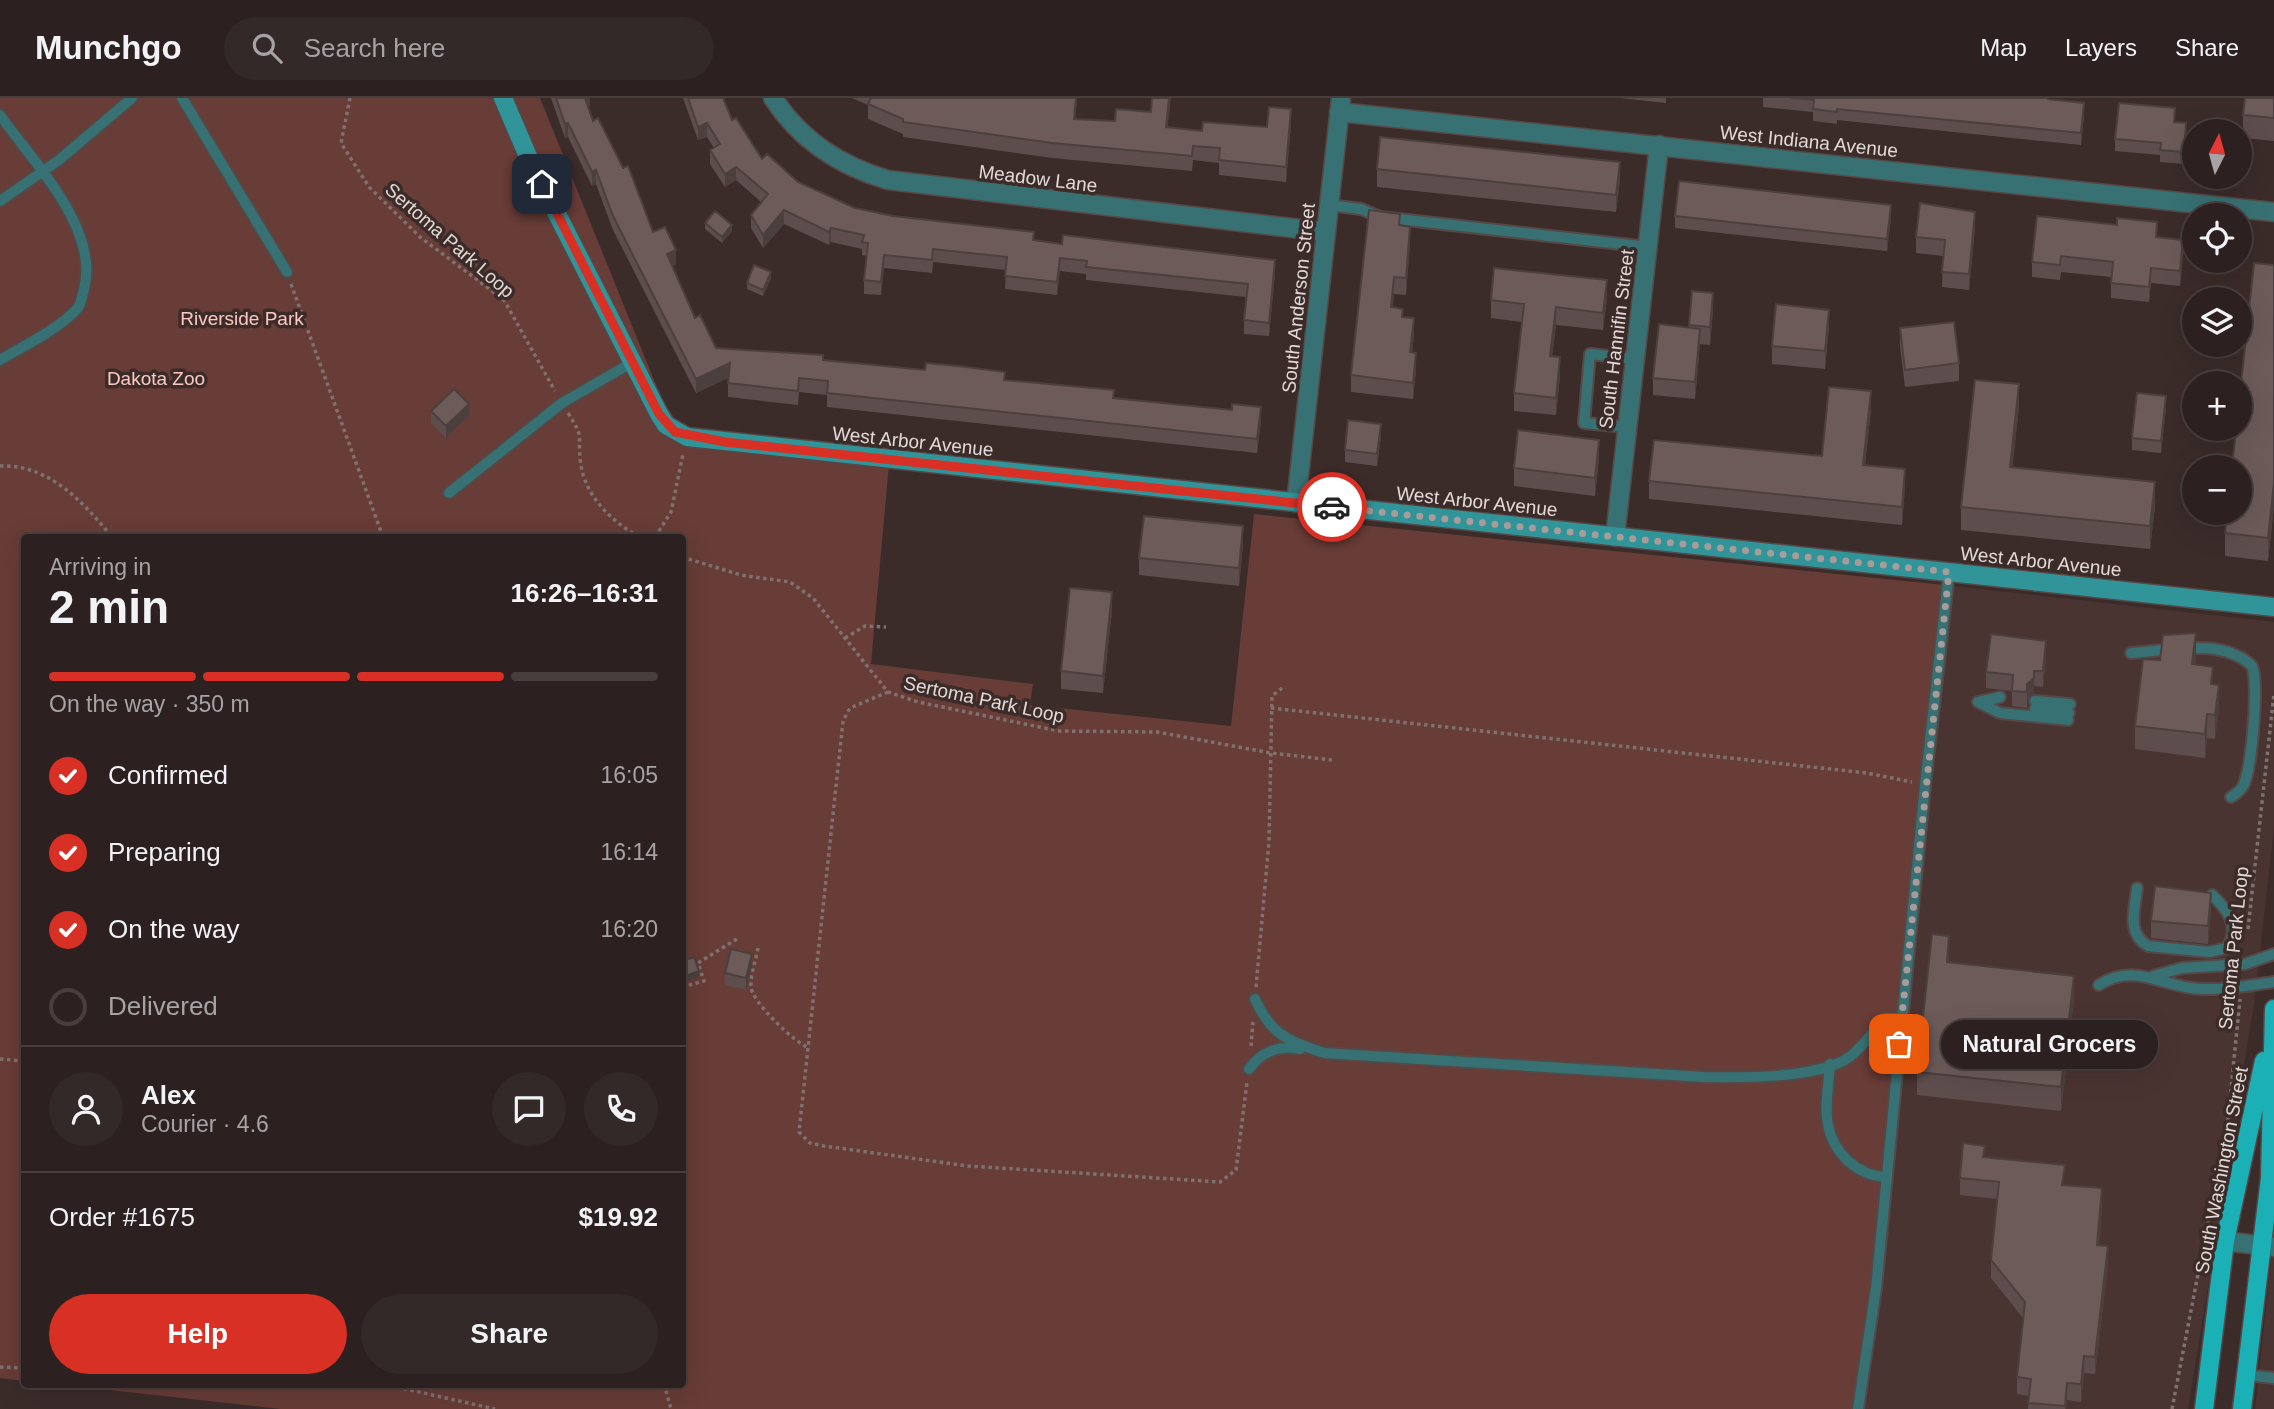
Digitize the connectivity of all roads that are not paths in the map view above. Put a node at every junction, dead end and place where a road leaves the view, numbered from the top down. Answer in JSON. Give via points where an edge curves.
{"nodes":[{"id":1,"x":132,"y":98,"type":"edge"},
{"id":2,"x":182,"y":98,"type":"edge"},
{"id":3,"x":503,"y":98,"type":"edge"},
{"id":4,"x":773,"y":98,"type":"edge"},
{"id":5,"x":1340,"y":105,"type":"edge"},
{"id":6,"x":0,"y":115,"type":"edge"},
{"id":7,"x":1659,"y":145,"type":"junction"},
{"id":8,"x":42,"y":170,"type":"junction"},
{"id":9,"x":0,"y":201,"type":"edge"},
{"id":10,"x":1329,"y":205,"type":"junction"},
{"id":11,"x":2274,"y":212,"type":"edge"},
{"id":12,"x":1326,"y":232,"type":"junction"},
{"id":13,"x":1648,"y":247,"type":"junction"},
{"id":14,"x":287,"y":272,"type":"road end"},
{"id":15,"x":1635,"y":359,"type":"junction"},
{"id":16,"x":0,"y":360,"type":"edge"},
{"id":17,"x":633,"y":362,"type":"junction"},
{"id":18,"x":1627,"y":427,"type":"junction"},
{"id":19,"x":449,"y":494,"type":"dead end"},
{"id":20,"x":1296,"y":503,"type":"junction"},
{"id":21,"x":1615,"y":537,"type":"junction"},
{"id":22,"x":1949,"y":572,"type":"junction"},
{"id":23,"x":2274,"y":607,"type":"edge"},
{"id":24,"x":2131,"y":653,"type":"dead end"},
{"id":25,"x":2000,"y":701,"type":"dead end"},
{"id":26,"x":2035,"y":705,"type":"dead end"},
{"id":27,"x":2231,"y":797,"type":"dead end"},
{"id":28,"x":2137,"y":888,"type":"dead end"},
{"id":29,"x":2212,"y":895,"type":"edge"},
{"id":30,"x":2274,"y":954,"type":"edge"},
{"id":31,"x":2153,"y":976,"type":"junction"},
{"id":32,"x":2274,"y":982,"type":"edge"},
{"id":33,"x":2099,"y":985,"type":"dead end"},
{"id":34,"x":1255,"y":999,"type":"road end"},
{"id":35,"x":2273,"y":1016,"type":"edge"},
{"id":36,"x":1902,"y":1018,"type":"junction"},
{"id":37,"x":1324,"y":1053,"type":"junction"},
{"id":38,"x":1830,"y":1064,"type":"junction"},
{"id":39,"x":1248,"y":1069,"type":"road end"},
{"id":40,"x":1885,"y":1177,"type":"junction"},
{"id":41,"x":2225,"y":1241,"type":"junction"},
{"id":42,"x":2268,"y":1246,"type":"edge"},
{"id":43,"x":2246,"y":1375,"type":"junction"},
{"id":44,"x":2274,"y":1378,"type":"edge"},
{"id":45,"x":1857,"y":1409,"type":"edge"},
{"id":46,"x":2204,"y":1409,"type":"edge"},
{"id":47,"x":2242,"y":1409,"type":"edge"}],
"edges":[{"from":1,"to":8,"type":"lane"},
{"from":2,"to":14,"type":"lane"},
{"from":3,"to":17,"type":"main road","via":[[530,161]]},
{"from":4,"to":12,"type":"street","name":"Meadow Lane","via":[[817,146],[862,172],[888,180]]},
{"from":5,"to":7,"type":"street","name":"West Indiana Avenue"},
{"from":5,"to":10,"type":"street","name":"South Anderson Street"},
{"from":6,"to":8,"type":"lane"},
{"from":7,"to":11,"type":"street","name":"West Indiana Avenue"},
{"from":7,"to":13,"type":"street","name":"South Hannifin Street"},
{"from":8,"to":9,"type":"lane"},
{"from":8,"to":16,"type":"lane","via":[[82,240],[86,281],[79,307]]},
{"from":10,"to":12,"type":"street","name":"South Anderson Street"},
{"from":10,"to":13,"type":"lane","via":[[1380,217]]},
{"from":12,"to":20,"type":"street","name":"South Anderson Street"},
{"from":13,"to":15,"type":"street","name":"South Hannifin Street"},
{"from":15,"to":18,"type":"street","name":"South Hannifin Street"},
{"from":15,"to":18,"type":"lane","via":[[1590,354],[1584,422]]},
{"from":17,"to":19,"type":"lane","via":[[562,404]]},
{"from":17,"to":20,"type":"main road","name":"West Arbor Avenue","via":[[666,425],[687,437]]},
{"from":18,"to":21,"type":"street","name":"South Hannifin Street"},
{"from":20,"to":21,"type":"main road","name":"West Arbor Avenue"},
{"from":21,"to":22,"type":"main road","name":"West Arbor Avenue"},
{"from":22,"to":23,"type":"main road","name":"West Arbor Avenue"},
{"from":22,"to":36,"type":"lane"},
{"from":24,"to":27,"type":"lane","via":[[2164,648],[2230,653],[2252,666],[2256,692],[2247,776]]},
{"from":25,"to":26,"type":"lane","via":[[1978,702],[2000,713],[2069,713]]},
{"from":28,"to":29,"type":"lane","via":[[2133,927],[2140,942],[2210,952],[2227,948],[2234,932],[2229,914]]},
{"from":30,"to":31,"type":"lane","via":[[2245,964],[2182,968]]},
{"from":31,"to":32,"type":"lane","via":[[2181,988]]},
{"from":31,"to":33,"type":"lane","via":[[2121,975]]},
{"from":34,"to":37,"type":"lane","via":[[1266,1023],[1287,1040]]},
{"from":35,"to":41,"type":"main road","name":"South Washington Street"},
{"from":35,"to":42,"type":"main road","name":"South Washington Street"},
{"from":36,"to":38,"type":"lane","via":[[1885,1018],[1847,1058]]},
{"from":36,"to":40,"type":"lane"},
{"from":37,"to":38,"type":"lane","via":[[1751,1078]]},
{"from":37,"to":39,"type":"lane","via":[[1282,1048],[1262,1055]]},
{"from":38,"to":40,"type":"lane","via":[[1828,1125],[1836,1142],[1849,1164],[1868,1176]]},
{"from":40,"to":45,"type":"lane","via":[[1876,1288]]},
{"from":41,"to":42,"type":"street"},
{"from":41,"to":46,"type":"main road","name":"South Washington Street"},
{"from":42,"to":43,"type":"main road","name":"South Washington Street"},
{"from":43,"to":44,"type":"lane"},
{"from":43,"to":47,"type":"main road","name":"South Washington Street"}]}
